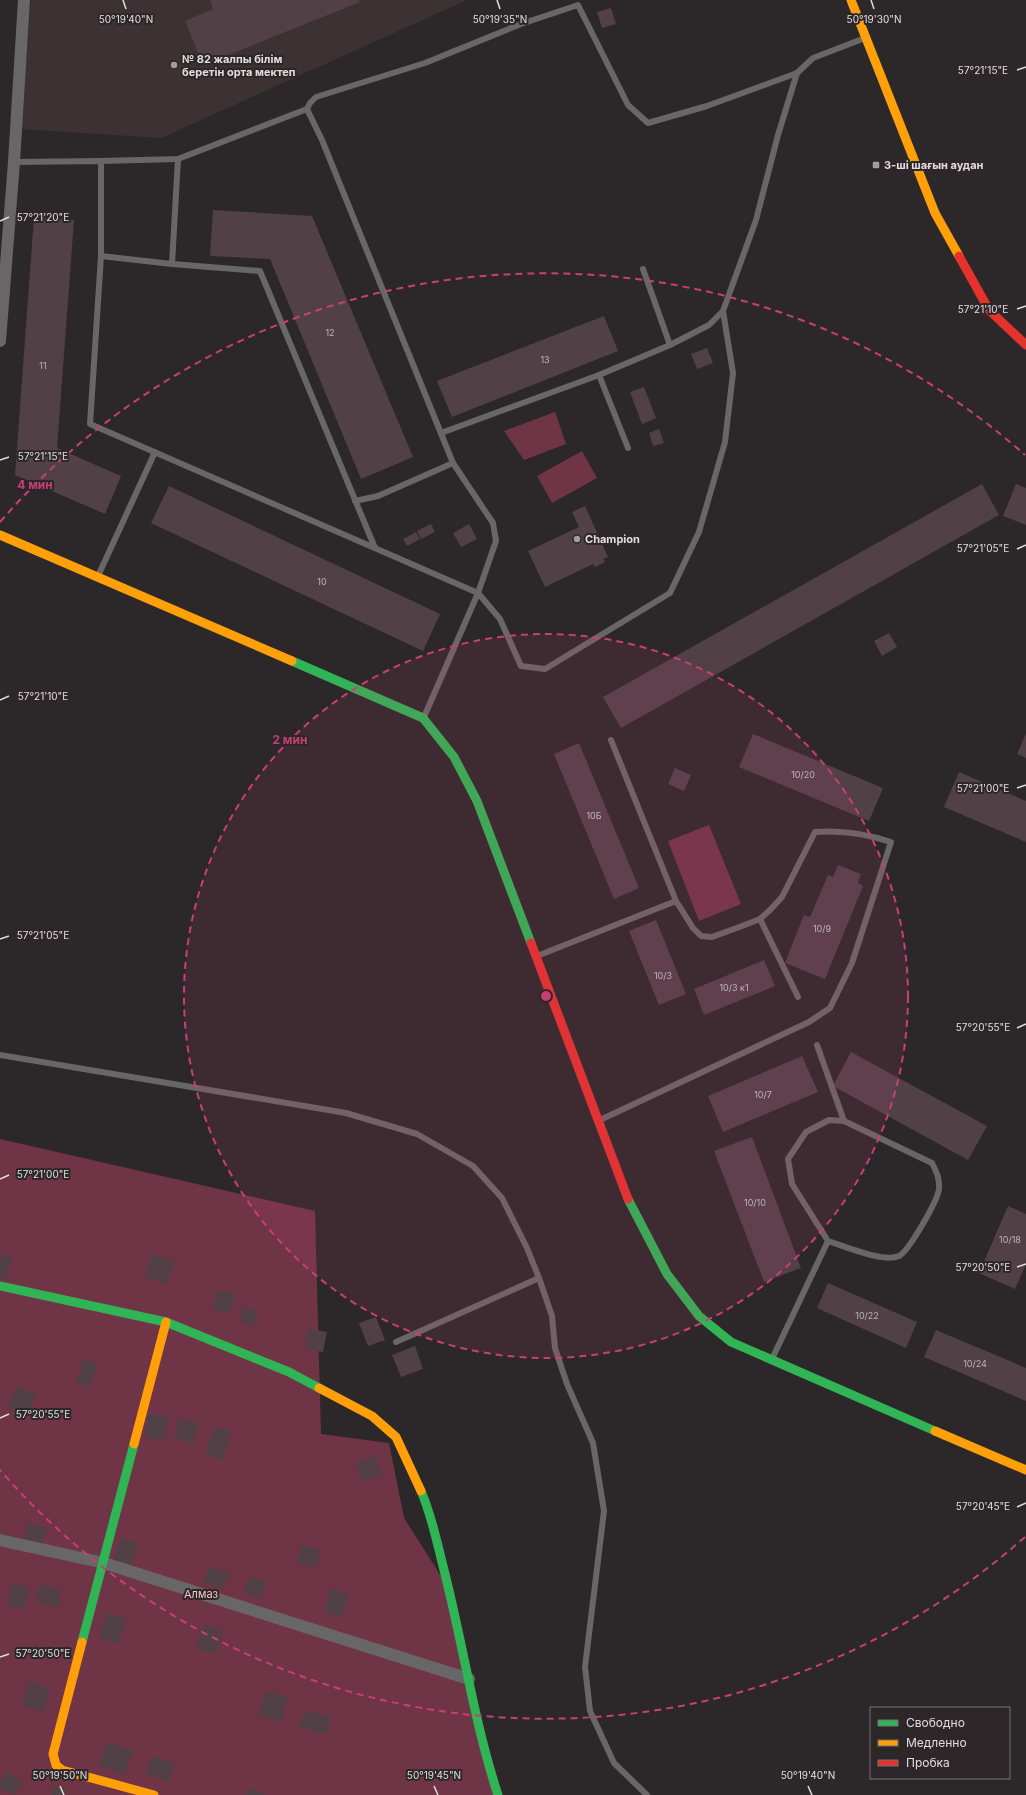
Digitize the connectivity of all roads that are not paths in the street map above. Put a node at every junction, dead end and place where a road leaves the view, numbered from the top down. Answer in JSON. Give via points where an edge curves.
{"nodes":[{"id":1,"x":24,"y":0,"type":"edge"},
{"id":2,"x":851,"y":0,"type":"edge"},
{"id":3,"x":577,"y":2,"type":"edge"},
{"id":4,"x":866,"y":38,"type":"junction"},
{"id":5,"x":797,"y":73,"type":"junction"},
{"id":6,"x":307,"y":109,"type":"junction"},
{"id":7,"x":178,"y":159,"type":"junction"},
{"id":8,"x":101,"y":161,"type":"junction"},
{"id":9,"x":14,"y":162,"type":"junction"},
{"id":10,"x":101,"y":256,"type":"junction"},
{"id":11,"x":172,"y":264,"type":"junction"},
{"id":12,"x":642,"y":269,"type":"dead end"},
{"id":13,"x":723,"y":311,"type":"junction"},
{"id":14,"x":0,"y":341,"type":"edge"},
{"id":15,"x":670,"y":345,"type":"junction"},
{"id":16,"x":1026,"y":345,"type":"edge"},
{"id":17,"x":599,"y":375,"type":"junction"},
{"id":18,"x":441,"y":433,"type":"junction"},
{"id":19,"x":628,"y":448,"type":"dead end"},
{"id":20,"x":155,"y":452,"type":"junction"},
{"id":21,"x":453,"y":464,"type":"junction"},
{"id":22,"x":355,"y":501,"type":"junction"},
{"id":23,"x":0,"y":535,"type":"edge"},
{"id":24,"x":375,"y":548,"type":"junction"},
{"id":25,"x":97,"y":577,"type":"junction"},
{"id":26,"x":478,"y":593,"type":"junction"},
{"id":27,"x":423,"y":718,"type":"junction"},
{"id":28,"x":611,"y":740,"type":"dead end"},
{"id":29,"x":676,"y":901,"type":"junction"},
{"id":30,"x":760,"y":918,"type":"junction"},
{"id":31,"x":536,"y":956,"type":"junction"},
{"id":32,"x":798,"y":997,"type":"dead end"},
{"id":33,"x":817,"y":1045,"type":"dead end"},
{"id":34,"x":0,"y":1055,"type":"edge"},
{"id":35,"x":598,"y":1121,"type":"junction"},
{"id":36,"x":844,"y":1121,"type":"junction"},
{"id":37,"x":828,"y":1241,"type":"junction"},
{"id":38,"x":539,"y":1278,"type":"junction"},
{"id":39,"x":0,"y":1286,"type":"edge"},
{"id":40,"x":166,"y":1322,"type":"junction"},
{"id":41,"x":396,"y":1342,"type":"dead end"},
{"id":42,"x":772,"y":1359,"type":"junction"},
{"id":43,"x":1026,"y":1470,"type":"edge"},
{"id":44,"x":0,"y":1540,"type":"edge"},
{"id":45,"x":104,"y":1563,"type":"junction"},
{"id":46,"x":469,"y":1679,"type":"junction"},
{"id":47,"x":154,"y":1795,"type":"edge"},
{"id":48,"x":498,"y":1795,"type":"edge"},
{"id":49,"x":647,"y":1795,"type":"edge"}],
"edges":[{"from":1,"to":9,"type":"street"},
{"from":2,"to":4,"type":"street"},
{"from":3,"to":5,"type":"lane","via":[[628,105],[648,123],[708,106]]},
{"from":3,"to":6,"type":"lane","via":[[425,63],[316,97]]},
{"from":4,"to":5,"type":"lane","via":[[813,58]]},
{"from":4,"to":16,"type":"street","via":[[935,213],[990,310]]},
{"from":5,"to":13,"type":"lane","via":[[756,220]]},
{"from":6,"to":7,"type":"lane"},
{"from":6,"to":18,"type":"lane","via":[[322,140]]},
{"from":7,"to":8,"type":"lane"},
{"from":7,"to":11,"type":"lane"},
{"from":8,"to":9,"type":"lane"},
{"from":8,"to":10,"type":"lane"},
{"from":9,"to":14,"type":"street"},
{"from":10,"to":11,"type":"lane"},
{"from":10,"to":20,"type":"lane","via":[[90,424]]},
{"from":11,"to":22,"type":"lane","via":[[260,270]]},
{"from":12,"to":15,"type":"lane"},
{"from":13,"to":15,"type":"lane","via":[[709,325]]},
{"from":13,"to":26,"type":"lane","via":[[733,373],[725,442],[699,532],[670,593],[545,669],[521,666],[500,619]]},
{"from":15,"to":17,"type":"lane"},
{"from":17,"to":18,"type":"lane"},
{"from":17,"to":19,"type":"lane"},
{"from":18,"to":21,"type":"lane"},
{"from":20,"to":24,"type":"lane"},
{"from":20,"to":25,"type":"lane"},
{"from":21,"to":22,"type":"lane","via":[[378,496]]},
{"from":21,"to":26,"type":"lane","via":[[493,523],[496,541]]},
{"from":22,"to":24,"type":"lane"},
{"from":23,"to":25,"type":"street"},
{"from":24,"to":26,"type":"lane"},
{"from":25,"to":27,"type":"street"},
{"from":26,"to":27,"type":"lane"},
{"from":27,"to":31,"type":"street","via":[[454,757],[477,801]]},
{"from":28,"to":29,"type":"lane"},
{"from":29,"to":30,"type":"lane","via":[[701,936],[712,938]]},
{"from":29,"to":31,"type":"lane"},
{"from":30,"to":32,"type":"lane"},
{"from":30,"to":35,"type":"lane","via":[[782,897],[815,832],[829,831],[878,837],[891,842],[852,963],[830,1008],[802,1025]]},
{"from":31,"to":35,"type":"street"},
{"from":33,"to":36,"type":"lane"},
{"from":34,"to":38,"type":"lane","via":[[346,1114],[417,1134],[473,1166],[502,1198]]},
{"from":35,"to":42,"type":"street","via":[[631,1207],[666,1274],[699,1316],[731,1342]]},
{"from":36,"to":37,"type":"lane","via":[[829,1120],[806,1132],[788,1159],[792,1184]]},
{"from":36,"to":37,"type":"lane","via":[[932,1163],[938,1175],[939,1190],[915,1240],[899,1256],[884,1258]]},
{"from":37,"to":42,"type":"lane"},
{"from":38,"to":41,"type":"lane"},
{"from":38,"to":49,"type":"lane","via":[[552,1316],[555,1348],[567,1384],[593,1443],[604,1511],[585,1667],[590,1712],[614,1763]]},
{"from":39,"to":40,"type":"street"},
{"from":40,"to":45,"type":"street"},
{"from":40,"to":46,"type":"street","via":[[289,1372],[372,1416],[396,1437],[427,1505]]},
{"from":42,"to":43,"type":"street"},
{"from":44,"to":45,"type":"street"},
{"from":45,"to":46,"type":"street"},
{"from":45,"to":47,"type":"street","via":[[53,1754],[56,1765],[62,1770]]},
{"from":46,"to":48,"type":"street","via":[[488,1766]]}]}
